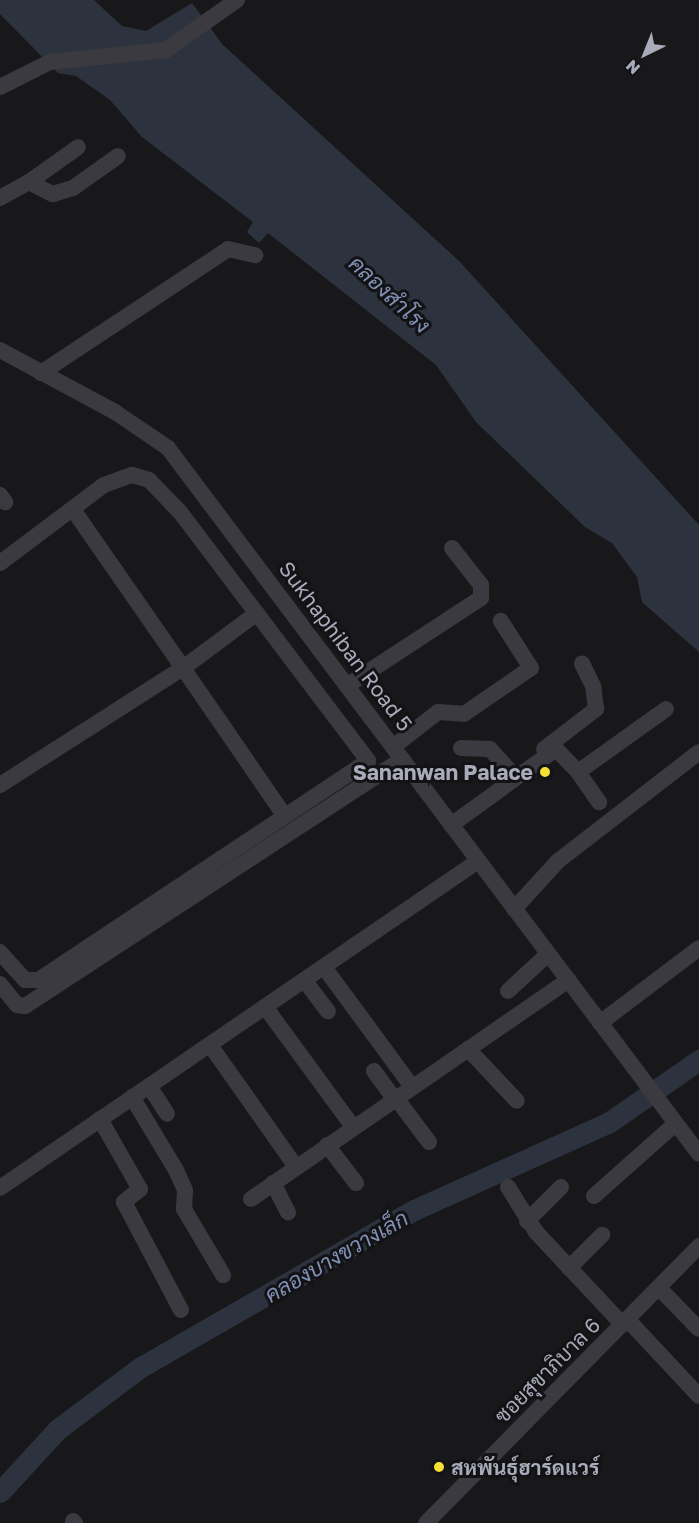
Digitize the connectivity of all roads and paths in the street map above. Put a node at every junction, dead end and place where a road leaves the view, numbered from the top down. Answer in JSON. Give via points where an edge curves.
{"nodes":[{"id":1,"x":237,"y":0,"type":"edge"},
{"id":2,"x":5,"y":84,"type":"edge"},
{"id":3,"x":78,"y":147,"type":"dead end"},
{"id":4,"x":118,"y":156,"type":"dead end"},
{"id":5,"x":29,"y":182,"type":"junction"},
{"id":6,"x":0,"y":198,"type":"edge"},
{"id":7,"x":255,"y":255,"type":"dead end"},
{"id":8,"x":0,"y":350,"type":"edge"},
{"id":9,"x":41,"y":373,"type":"junction"},
{"id":10,"x":74,"y":511,"type":"junction"},
{"id":11,"x":452,"y":548,"type":"dead end"},
{"id":12,"x":0,"y":562,"type":"edge"},
{"id":13,"x":278,"y":592,"type":"junction"},
{"id":14,"x":255,"y":611,"type":"junction"},
{"id":15,"x":501,"y":621,"type":"dead end"},
{"id":16,"x":582,"y":663,"type":"dead end"},
{"id":17,"x":183,"y":668,"type":"junction"},
{"id":18,"x":348,"y":685,"type":"junction"},
{"id":19,"x":666,"y":709,"type":"dead end"},
{"id":20,"x":461,"y":748,"type":"dead end"},
{"id":21,"x":699,"y":752,"type":"edge"},
{"id":22,"x":398,"y":753,"type":"junction"},
{"id":23,"x":511,"y":772,"type":"junction"},
{"id":24,"x":578,"y":772,"type":"junction"},
{"id":25,"x":0,"y":785,"type":"edge"},
{"id":26,"x":600,"y":802,"type":"dead end"},
{"id":27,"x":284,"y":814,"type":"junction"},
{"id":28,"x":448,"y":822,"type":"junction"},
{"id":29,"x":478,"y":861,"type":"junction"},
{"id":30,"x":514,"y":909,"type":"junction"},
{"id":31,"x":699,"y":948,"type":"edge"},
{"id":32,"x":0,"y":952,"type":"edge"},
{"id":33,"x":548,"y":954,"type":"junction"},
{"id":34,"x":324,"y":967,"type":"junction"},
{"id":35,"x":305,"y":981,"type":"junction"},
{"id":36,"x":569,"y":981,"type":"junction"},
{"id":37,"x":0,"y":984,"type":"edge"},
{"id":38,"x":508,"y":991,"type":"dead end"},
{"id":39,"x":266,"y":1008,"type":"junction"},
{"id":40,"x":328,"y":1011,"type":"dead end"},
{"id":41,"x":600,"y":1023,"type":"junction"},
{"id":42,"x":210,"y":1045,"type":"junction"},
{"id":43,"x":468,"y":1049,"type":"junction"},
{"id":44,"x":374,"y":1071,"type":"dead end"},
{"id":45,"x":149,"y":1086,"type":"junction"},
{"id":46,"x":412,"y":1087,"type":"junction"},
{"id":47,"x":132,"y":1097,"type":"junction"},
{"id":48,"x":395,"y":1098,"type":"junction"},
{"id":49,"x":517,"y":1101,"type":"dead end"},
{"id":50,"x":167,"y":1114,"type":"dead end"},
{"id":51,"x":100,"y":1119,"type":"junction"},
{"id":52,"x":675,"y":1124,"type":"junction"},
{"id":53,"x":353,"y":1127,"type":"junction"},
{"id":54,"x":429,"y":1142,"type":"dead end"},
{"id":55,"x":327,"y":1145,"type":"junction"},
{"id":56,"x":699,"y":1154,"type":"edge"},
{"id":57,"x":296,"y":1167,"type":"junction"},
{"id":58,"x":273,"y":1183,"type":"junction"},
{"id":59,"x":356,"y":1183,"type":"dead end"},
{"id":60,"x":508,"y":1187,"type":"dead end"},
{"id":61,"x":561,"y":1187,"type":"dead end"},
{"id":62,"x":0,"y":1188,"type":"edge"},
{"id":63,"x":594,"y":1196,"type":"dead end"},
{"id":64,"x":251,"y":1199,"type":"dead end"},
{"id":65,"x":288,"y":1212,"type":"dead end"},
{"id":66,"x":527,"y":1221,"type":"junction"},
{"id":67,"x":602,"y":1235,"type":"dead end"},
{"id":68,"x":699,"y":1246,"type":"edge"},
{"id":69,"x":569,"y":1268,"type":"junction"},
{"id":70,"x":223,"y":1275,"type":"dead end"},
{"id":71,"x":659,"y":1288,"type":"junction"},
{"id":72,"x":181,"y":1310,"type":"dead end"},
{"id":73,"x":626,"y":1323,"type":"junction"},
{"id":74,"x":699,"y":1329,"type":"edge"},
{"id":75,"x":699,"y":1396,"type":"edge"},
{"id":76,"x":426,"y":1523,"type":"edge"}],
"edges":[{"from":1,"to":2,"type":"street","via":[[166,50],[50,62]]},
{"from":3,"to":5,"type":"street"},
{"from":4,"to":5,"type":"street","via":[[73,188],[53,194]]},
{"from":5,"to":6,"type":"street"},
{"from":7,"to":9,"type":"street","via":[[228,249]]},
{"from":8,"to":9,"type":"street","name":"Sukhaphiban Road 5"},
{"from":9,"to":13,"type":"street","name":"Sukhaphiban Road 5","via":[[168,448]]},
{"from":10,"to":12,"type":"street"},
{"from":10,"to":14,"type":"street","via":[[104,485],[132,475],[149,480]]},
{"from":10,"to":17,"type":"street"},
{"from":11,"to":18,"type":"street","via":[[481,585],[481,598]]},
{"from":13,"to":14,"type":"street"},
{"from":13,"to":18,"type":"street","name":"Sukhaphiban Road 5"},
{"from":14,"to":17,"type":"street"},
{"from":14,"to":27,"type":"street","via":[[369,761]]},
{"from":15,"to":22,"type":"street","via":[[531,668],[464,714],[438,712]]},
{"from":16,"to":23,"type":"street","via":[[593,686],[596,709]]},
{"from":17,"to":25,"type":"street"},
{"from":17,"to":27,"type":"street"},
{"from":18,"to":22,"type":"street","name":"Sukhaphiban Road 5"},
{"from":19,"to":24,"type":"street"},
{"from":20,"to":23,"type":"street","via":[[482,744],[497,754]]},
{"from":21,"to":30,"type":"street","via":[[558,861]]},
{"from":22,"to":28,"type":"street","name":"Sukhaphiban Road 5"},
{"from":22,"to":37,"type":"street","via":[[25,1006],[17,1005]]},
{"from":23,"to":28,"type":"street"},
{"from":24,"to":26,"type":"street"},
{"from":24,"to":28,"type":"street","via":[[556,749]]},
{"from":27,"to":32,"type":"street","via":[[39,980],[25,980],[11,970]]},
{"from":28,"to":29,"type":"street","name":"Sukhaphiban Road 5"},
{"from":29,"to":30,"type":"street","name":"Sukhaphiban Road 5"},
{"from":29,"to":34,"type":"street"},
{"from":30,"to":33,"type":"street","name":"Sukhaphiban Road 5"},
{"from":31,"to":41,"type":"street"},
{"from":33,"to":36,"type":"street","name":"Sukhaphiban Road 5"},
{"from":33,"to":38,"type":"street"},
{"from":34,"to":35,"type":"street"},
{"from":34,"to":46,"type":"street"},
{"from":35,"to":39,"type":"street"},
{"from":35,"to":40,"type":"street"},
{"from":36,"to":41,"type":"street","name":"Sukhaphiban Road 5"},
{"from":36,"to":43,"type":"street"},
{"from":39,"to":42,"type":"street"},
{"from":39,"to":53,"type":"street"},
{"from":41,"to":52,"type":"street","name":"Sukhaphiban Road 5"},
{"from":42,"to":45,"type":"street"},
{"from":42,"to":57,"type":"street"},
{"from":43,"to":46,"type":"street"},
{"from":43,"to":49,"type":"street"},
{"from":44,"to":48,"type":"street"},
{"from":45,"to":47,"type":"street"},
{"from":45,"to":50,"type":"street"},
{"from":46,"to":48,"type":"street"},
{"from":47,"to":51,"type":"street"},
{"from":47,"to":70,"type":"street","via":[[176,1170],[185,1190],[184,1209]]},
{"from":48,"to":53,"type":"street"},
{"from":48,"to":54,"type":"street"},
{"from":51,"to":62,"type":"street"},
{"from":51,"to":72,"type":"street","via":[[140,1189],[124,1202]]},
{"from":52,"to":56,"type":"street","name":"Sukhaphiban Road 5"},
{"from":52,"to":63,"type":"street"},
{"from":53,"to":55,"type":"street"},
{"from":55,"to":57,"type":"street"},
{"from":55,"to":59,"type":"street"},
{"from":57,"to":58,"type":"street"},
{"from":58,"to":64,"type":"street"},
{"from":58,"to":65,"type":"street"},
{"from":60,"to":66,"type":"street"},
{"from":61,"to":66,"type":"street"},
{"from":66,"to":69,"type":"street"},
{"from":67,"to":69,"type":"street"},
{"from":68,"to":71,"type":"street","name":"ซอยสุขาภิบาล 6"},
{"from":69,"to":73,"type":"street"},
{"from":71,"to":73,"type":"street","name":"ซอยสุขาภิบาล 6"},
{"from":71,"to":74,"type":"street"},
{"from":73,"to":75,"type":"street"},
{"from":73,"to":76,"type":"street","name":"ซอยสุขาภิบาล 6"}]}
